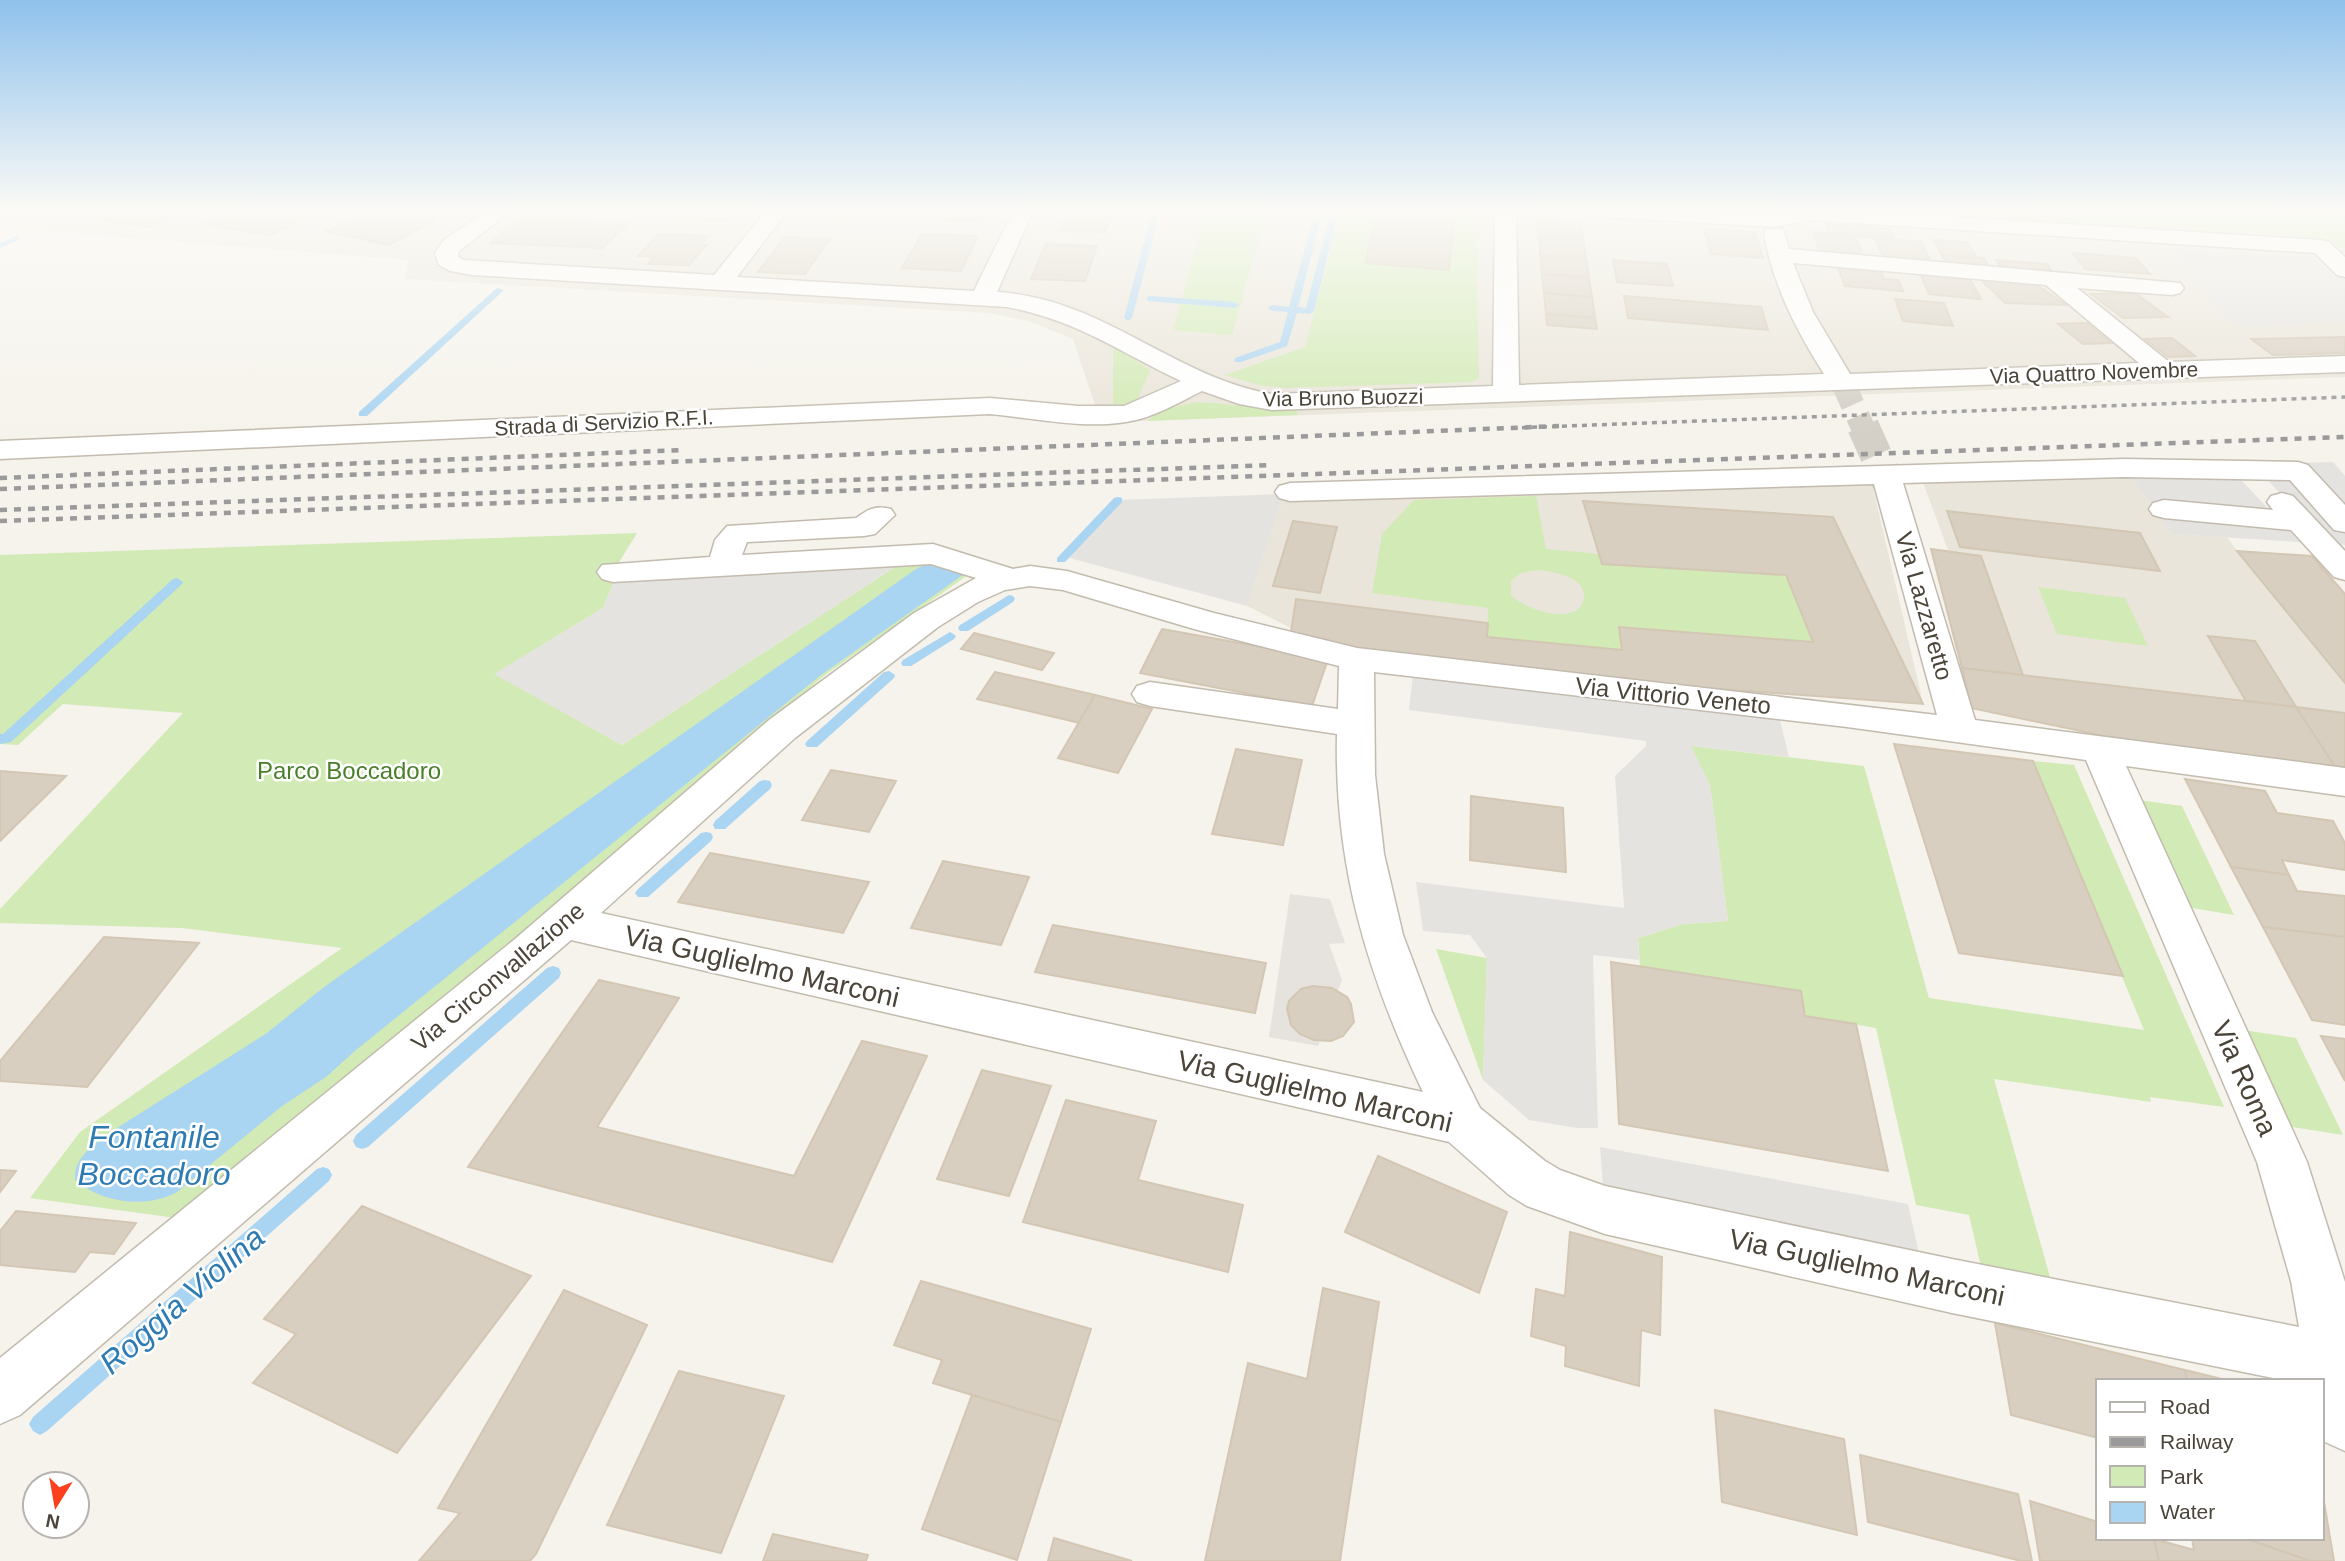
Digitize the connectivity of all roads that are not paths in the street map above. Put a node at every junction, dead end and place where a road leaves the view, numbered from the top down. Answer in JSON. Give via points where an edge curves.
{"nodes":[{"id":1,"x":769,"y":284,"type":"edge"},
{"id":2,"x":990,"y":284,"type":"edge"},
{"id":3,"x":1505,"y":284,"type":"edge"},
{"id":4,"x":1789,"y":284,"type":"edge"},
{"id":5,"x":2058,"y":284,"type":"edge"},
{"id":6,"x":2117,"y":284,"type":"edge"},
{"id":7,"x":2172,"y":288,"type":"dead end"},
{"id":8,"x":984,"y":297,"type":"junction"},
{"id":9,"x":2345,"y":364,"type":"edge"},
{"id":10,"x":2164,"y":371,"type":"junction"},
{"id":11,"x":1201,"y":382,"type":"junction"},
{"id":12,"x":1843,"y":383,"type":"junction"},
{"id":13,"x":1506,"y":394,"type":"junction"},
{"id":14,"x":0,"y":450,"type":"edge"},
{"id":15,"x":2253,"y":471,"type":"junction"},
{"id":16,"x":1888,"y":482,"type":"tunnel mouth"},
{"id":17,"x":1290,"y":492,"type":"dead end"},
{"id":18,"x":2164,"y":509,"type":"dead end"},
{"id":19,"x":880,"y":515,"type":"dead end"},
{"id":20,"x":2345,"y":523,"type":"edge"},
{"id":21,"x":2320,"y":533,"type":"edge"},
{"id":22,"x":723,"y":566,"type":"junction"},
{"id":23,"x":2345,"y":570,"type":"edge"},
{"id":24,"x":613,"y":572,"type":"dead end"},
{"id":25,"x":1008,"y":578,"type":"junction"},
{"id":26,"x":1357,"y":659,"type":"junction"},
{"id":27,"x":1150,"y":694,"type":"dead end"},
{"id":28,"x":1356,"y":724,"type":"junction"},
{"id":29,"x":1960,"y":730,"type":"junction"},
{"id":30,"x":2100,"y":749,"type":"junction"},
{"id":31,"x":2345,"y":782,"type":"edge"},
{"id":32,"x":564,"y":922,"type":"junction"},
{"id":33,"x":1464,"y":1123,"type":"junction"},
{"id":34,"x":2334,"y":1362,"type":"junction"},
{"id":35,"x":0,"y":1395,"type":"edge"},
{"id":36,"x":2345,"y":1422,"type":"edge"}],
"edges":[{"from":1,"to":8,"type":"street","name":"Via Bruno Buozzi"},
{"from":2,"to":8,"type":"street"},
{"from":3,"to":13,"type":"street"},
{"from":4,"to":12,"type":"street"},
{"from":5,"to":10,"type":"street"},
{"from":6,"to":7,"type":"street"},
{"from":8,"to":11,"type":"street","name":"Via Bruno Buozzi","via":[[1086,321]]},
{"from":9,"to":10,"type":"street","name":"Via Quattro Novembre"},
{"from":10,"to":12,"type":"street","name":"Via Quattro Novembre"},
{"from":11,"to":13,"type":"street","name":"Via Bruno Buozzi","via":[[1235,396],[1272,402]]},
{"from":11,"to":14,"type":"street","name":"Strada di Servizio R.F.I.","via":[[1120,414],[990,406]]},
{"from":12,"to":13,"type":"street","name":"Via Quattro Novembre"},
{"from":15,"to":17,"type":"street","via":[[2124,468]]},
{"from":15,"to":20,"type":"street","via":[[2298,471]]},
{"from":15,"to":21,"type":"street"},
{"from":16,"to":29,"type":"street","name":"Via Lazzaretto"},
{"from":18,"to":21,"type":"street"},
{"from":19,"to":22,"type":"street","via":[[864,527],[738,533]]},
{"from":21,"to":23,"type":"street"},
{"from":22,"to":24,"type":"street"},
{"from":22,"to":25,"type":"street","via":[[933,554]]},
{"from":25,"to":26,"type":"street","name":"Via Vittorio Veneto","via":[[1067,581]]},
{"from":25,"to":32,"type":"street","name":"Via Circonvallazione","via":[[948,605],[847,677]]},
{"from":26,"to":28,"type":"street"},
{"from":26,"to":29,"type":"street","name":"Via Vittorio Veneto"},
{"from":27,"to":28,"type":"street"},
{"from":28,"to":33,"type":"street","via":[[1358,813],[1379,927],[1430,1062]]},
{"from":29,"to":30,"type":"street","name":"Via Vittorio Veneto"},
{"from":30,"to":31,"type":"street","name":"Via Vittorio Veneto"},
{"from":30,"to":34,"type":"street","name":"Via Roma","via":[[2282,1162],[2318,1280]]},
{"from":32,"to":33,"type":"street","name":"Via Guglielmo Marconi"},
{"from":32,"to":35,"type":"street","name":"Via Circonvallazione"},
{"from":33,"to":34,"type":"street","name":"Via Guglielmo Marconi","via":[[1527,1178],[1572,1200],[1646,1220]]},
{"from":34,"to":36,"type":"street","name":"Via Roma"}]}
